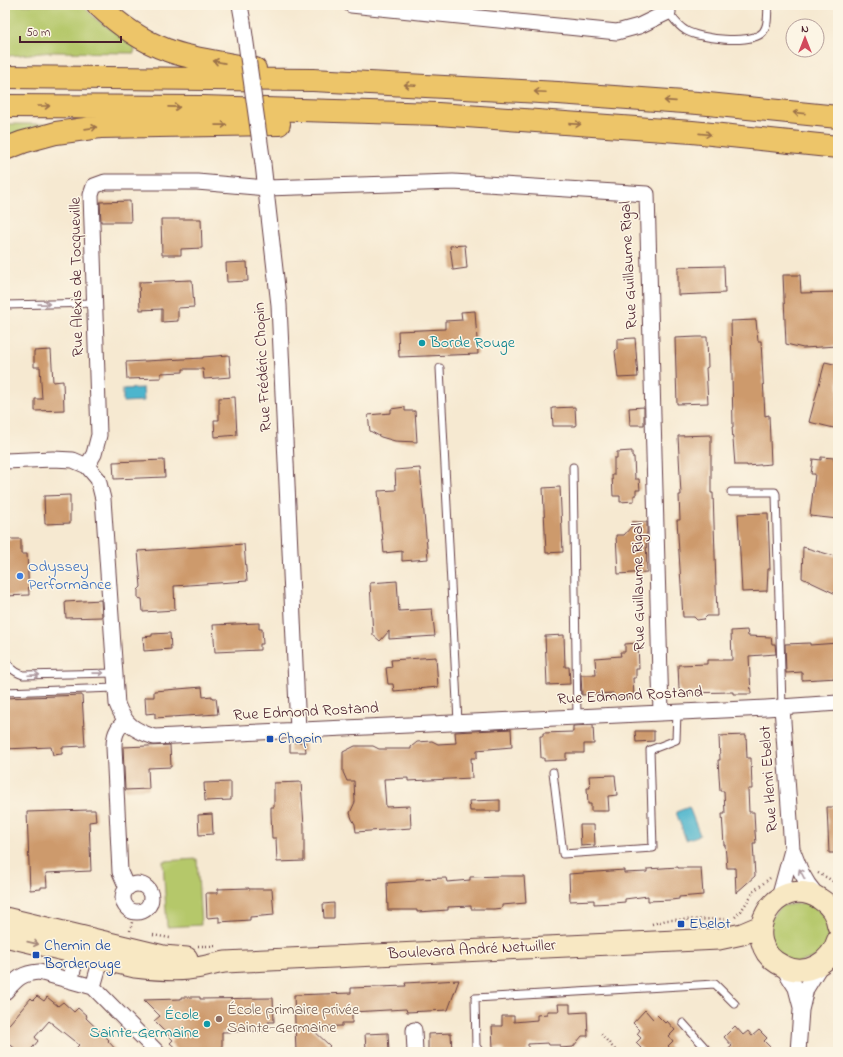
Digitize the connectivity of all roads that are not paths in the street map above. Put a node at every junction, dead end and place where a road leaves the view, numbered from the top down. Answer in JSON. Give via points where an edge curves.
{"nodes":[{"id":1,"x":98,"y":5,"type":"edge"},
{"id":2,"x":240,"y":5,"type":"edge"},
{"id":3,"x":351,"y":5,"type":"edge"},
{"id":4,"x":768,"y":5,"type":"edge"},
{"id":5,"x":668,"y":12,"type":"joint"},
{"id":6,"x":5,"y":77,"type":"edge"},
{"id":7,"x":313,"y":80,"type":"junction"},
{"id":8,"x":5,"y":106,"type":"edge"},
{"id":9,"x":838,"y":117,"type":"edge"},
{"id":10,"x":522,"y":120,"type":"junction"},
{"id":11,"x":838,"y":147,"type":"edge"},
{"id":12,"x":5,"y":149,"type":"edge"},
{"id":13,"x":266,"y":188,"type":"junction"},
{"id":14,"x":95,"y":303,"type":"junction"},
{"id":15,"x":5,"y":305,"type":"edge"},
{"id":16,"x":440,"y":368,"type":"dead end"},
{"id":17,"x":5,"y":461,"type":"edge"},
{"id":18,"x":87,"y":466,"type":"junction"},
{"id":19,"x":573,"y":467,"type":"dead end"},
{"id":20,"x":730,"y":492,"type":"dead end"},
{"id":21,"x":5,"y":656,"type":"edge"},
{"id":22,"x":115,"y":673,"type":"junction"},
{"id":23,"x":115,"y":688,"type":"junction"},
{"id":24,"x":5,"y":692,"type":"edge"},
{"id":25,"x":838,"y":703,"type":"edge"},
{"id":26,"x":782,"y":707,"type":"junction"},
{"id":27,"x":677,"y":712,"type":"junction"},
{"id":28,"x":661,"y":713,"type":"junction"},
{"id":29,"x":577,"y":717,"type":"junction"},
{"id":30,"x":126,"y":721,"type":"junction"},
{"id":31,"x":458,"y":722,"type":"junction"},
{"id":32,"x":298,"y":730,"type":"junction"},
{"id":33,"x":553,"y":772,"type":"dead end"},
{"id":34,"x":792,"y":849,"type":"junction"},
{"id":35,"x":127,"y":888,"type":"junction"},
{"id":36,"x":818,"y":897,"type":"junction"},
{"id":37,"x":779,"y":898,"type":"junction"},
{"id":38,"x":5,"y":918,"type":"edge"},
{"id":39,"x":838,"y":922,"type":"edge"},
{"id":40,"x":761,"y":926,"type":"junction"},
{"id":41,"x":5,"y":936,"type":"edge"},
{"id":42,"x":719,"y":939,"type":"junction"},
{"id":43,"x":837,"y":939,"type":"edge"},
{"id":44,"x":78,"y":953,"type":"junction"},
{"id":45,"x":221,"y":954,"type":"junction"},
{"id":46,"x":101,"y":959,"type":"junction"},
{"id":47,"x":774,"y":959,"type":"junction"},
{"id":48,"x":822,"y":963,"type":"junction"},
{"id":49,"x":70,"y":980,"type":"junction"},
{"id":50,"x":93,"y":987,"type":"junction"},
{"id":51,"x":5,"y":992,"type":"edge"},
{"id":52,"x":735,"y":1004,"type":"dead end"},
{"id":53,"x":801,"y":1010,"type":"junction"},
{"id":54,"x":683,"y":1024,"type":"dead end"},
{"id":55,"x":414,"y":1030,"type":"dead end"},
{"id":56,"x":157,"y":1052,"type":"edge"},
{"id":57,"x":415,"y":1052,"type":"edge"},
{"id":58,"x":480,"y":1052,"type":"edge"},
{"id":59,"x":709,"y":1052,"type":"edge"},
{"id":60,"x":798,"y":1052,"type":"edge"}],
"edges":[{"from":7,"to":1,"type":"highway","one_way":true,"via":[[167,50],[137,35]]},
{"from":2,"to":13,"type":"street","name":"Rue Frédéric Chopin","bridge":true},
{"from":3,"to":5,"type":"street","via":[[617,32],[639,26]]},
{"from":4,"to":5,"type":"lane","via":[[767,26],[755,37],[744,39],[696,35],[684,30]]},
{"from":6,"to":7,"type":"highway"},
{"from":9,"to":7,"type":"highway","one_way":true,"via":[[558,93]]},
{"from":8,"to":10,"type":"highway","one_way":true,"via":[[329,111],[438,114]]},
{"from":10,"to":11,"type":"highway","one_way":true,"via":[[692,132]]},
{"from":12,"to":10,"type":"highway","one_way":true,"via":[[56,133],[100,127]]},
{"from":13,"to":14,"type":"street","name":"Rue Alexis de Tocqueville","via":[[197,182],[105,182],[94,186],[91,195]]},
{"from":13,"to":28,"type":"street","name":"Rue Guillaume Rigal","via":[[452,182],[647,194]]},
{"from":13,"to":32,"type":"street","name":"Rue Frédéric Chopin","via":[[279,306]]},
{"from":15,"to":14,"type":"lane","one_way":true},
{"from":14,"to":18,"type":"street","name":"Rue Alexis de Tocqueville","via":[[99,435],[94,454]]},
{"from":16,"to":31,"type":"lane"},
{"from":17,"to":18,"type":"street","via":[[73,460]]},
{"from":18,"to":22,"type":"street","via":[[98,479],[103,499]]},
{"from":19,"to":29,"type":"lane"},
{"from":20,"to":26,"type":"lane","via":[[776,494]]},
{"from":21,"to":22,"type":"lane","one_way":true,"via":[[14,671],[23,675]]},
{"from":22,"to":23,"type":"street"},
{"from":23,"to":24,"type":"lane"},
{"from":23,"to":30,"type":"street","via":[[118,704]]},
{"from":25,"to":26,"type":"street","name":"Rue Edmond Rostand"},
{"from":26,"to":27,"type":"street","name":"Rue Edmond Rostand"},
{"from":26,"to":34,"type":"street","name":"Rue Henri Ebelot"},
{"from":27,"to":28,"type":"street","name":"Rue Edmond Rostand"},
{"from":27,"to":33,"type":"lane","via":[[676,740],[650,750],[653,848],[563,854]]},
{"from":28,"to":29,"type":"street","name":"Rue Edmond Rostand"},
{"from":29,"to":31,"type":"street","name":"Rue Edmond Rostand"},
{"from":30,"to":32,"type":"street","name":"Rue Edmond Rostand","via":[[138,731],[154,737]]},
{"from":30,"to":35,"type":"street","via":[[118,727],[114,747],[120,872]]},
{"from":31,"to":32,"type":"street","name":"Rue Edmond Rostand"},
{"from":36,"to":34,"type":"street","name":"Rue Henri Ebelot","one_way":true,"via":[[801,872]]},
{"from":34,"to":37,"type":"street","name":"Rue Henri Ebelot"},
{"from":35,"to":35,"type":"street","via":[[141,884],[149,890],[152,900],[144,912],[134,913],[124,904],[123,895]]},
{"from":36,"to":37,"type":"main road","via":[[798,893]]},
{"from":36,"to":39,"type":"main road","via":[[829,906]]},
{"from":37,"to":40,"type":"main road","via":[[765,913]]},
{"from":38,"to":45,"type":"main road","name":"Boulevard André Netwiller","via":[[163,956]]},
{"from":39,"to":43,"type":"main road"},
{"from":40,"to":42,"type":"main road","name":"Boulevard André Netwiller","via":[[742,934]]},
{"from":40,"to":47,"type":"main road","via":[[762,942]]},
{"from":41,"to":44,"type":"main road","name":"Boulevard André Netwiller","one_way":true},
{"from":42,"to":45,"type":"main road","name":"Boulevard André Netwiller"},
{"from":42,"to":47,"type":"main road","name":"Boulevard André Netwiller"},
{"from":43,"to":48,"type":"main road","via":[[832,953]]},
{"from":44,"to":46,"type":"main road","name":"Boulevard André Netwiller"},
{"from":44,"to":49,"type":"street"},
{"from":45,"to":46,"type":"main road","name":"Boulevard André Netwiller","via":[[189,969],[135,967]]},
{"from":46,"to":50,"type":"street"},
{"from":47,"to":48,"type":"main road","via":[[791,969],[801,970]]},
{"from":47,"to":53,"type":"street","via":[[796,988]]},
{"from":48,"to":53,"type":"street","via":[[806,989]]},
{"from":49,"to":50,"type":"street"},
{"from":49,"to":51,"type":"street","via":[[31,972],[16,979]]},
{"from":50,"to":56,"type":"street"},
{"from":52,"to":58,"type":"lane","via":[[715,984],[475,998],[476,1046]]},
{"from":53,"to":60,"type":"street"},
{"from":54,"to":59,"type":"lane"},
{"from":55,"to":57,"type":"street"}]}
